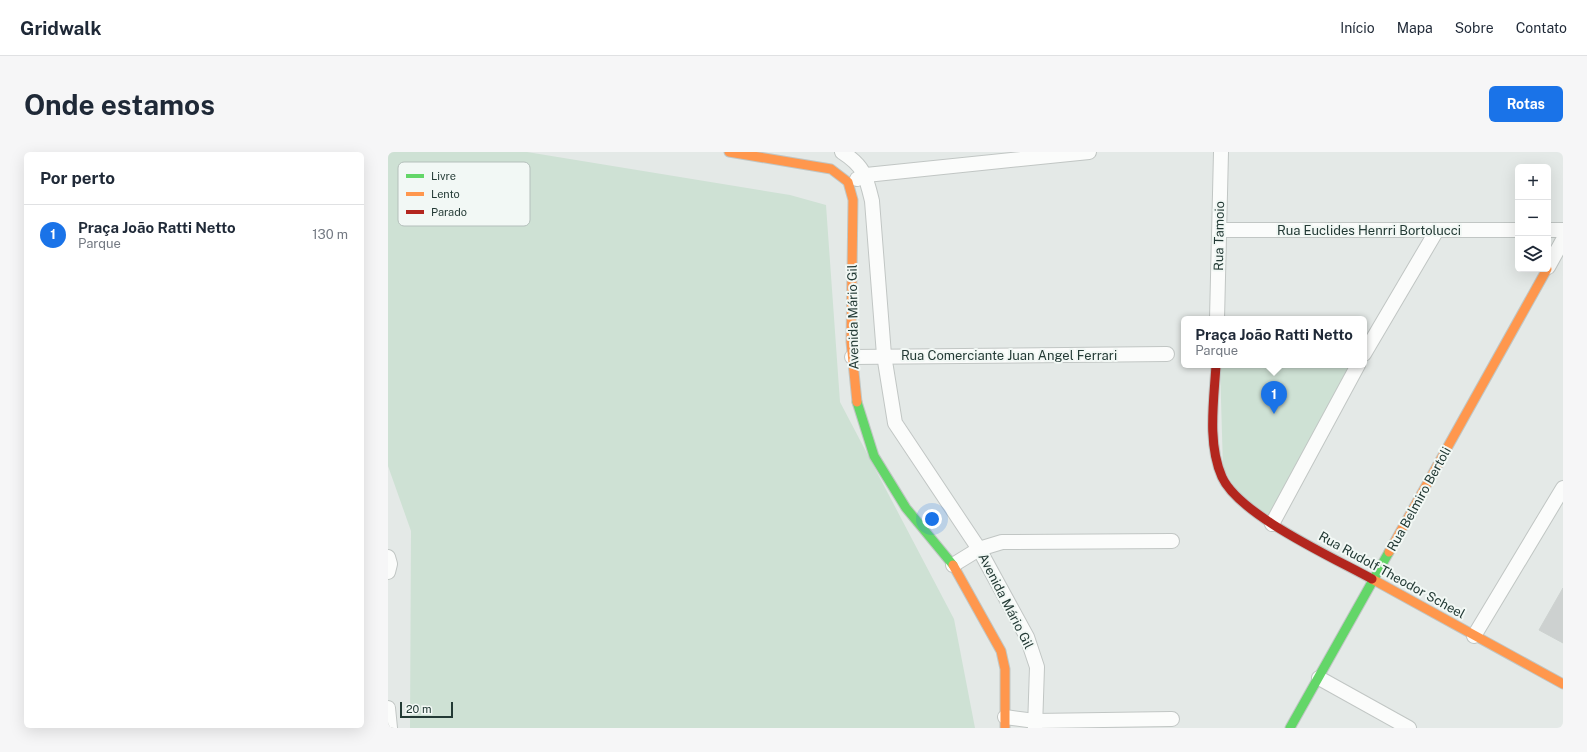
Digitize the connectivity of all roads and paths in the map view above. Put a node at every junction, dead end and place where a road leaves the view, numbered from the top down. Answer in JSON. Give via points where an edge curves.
{"nodes":[{"id":1,"x":729,"y":152,"type":"edge"},
{"id":2,"x":842,"y":152,"type":"edge"},
{"id":3,"x":1089,"y":152,"type":"edge"},
{"id":4,"x":1220,"y":152,"type":"edge"},
{"id":5,"x":866,"y":175,"type":"junction"},
{"id":6,"x":848,"y":182,"type":"junction"},
{"id":7,"x":1220,"y":230,"type":"junction"},
{"id":8,"x":1437,"y":230,"type":"junction"},
{"id":9,"x":1515,"y":230,"type":"edge"},
{"id":10,"x":1551,"y":230,"type":"edge"},
{"id":11,"x":1563,"y":230,"type":"edge"},
{"id":12,"x":1563,"y":240,"type":"edge"},
{"id":13,"x":1551,"y":262,"type":"edge"},
{"id":14,"x":1546,"y":272,"type":"edge"},
{"id":15,"x":1218,"y":316,"type":"edge"},
{"id":16,"x":1367,"y":348,"type":"edge"},
{"id":17,"x":1167,"y":354,"type":"dead end"},
{"id":18,"x":884,"y":355,"type":"junction"},
{"id":19,"x":852,"y":357,"type":"junction"},
{"id":20,"x":1216,"y":368,"type":"edge"},
{"id":21,"x":1356,"y":368,"type":"edge"},
{"id":22,"x":1563,"y":488,"type":"edge"},
{"id":23,"x":1272,"y":524,"type":"junction"},
{"id":24,"x":1172,"y":541,"type":"dead end"},
{"id":25,"x":979,"y":549,"type":"junction"},
{"id":26,"x":388,"y":557,"type":"edge"},
{"id":27,"x":953,"y":565,"type":"junction"},
{"id":28,"x":388,"y":572,"type":"edge"},
{"id":29,"x":1374,"y":579,"type":"junction"},
{"id":30,"x":1474,"y":636,"type":"junction"},
{"id":31,"x":1319,"y":678,"type":"junction"},
{"id":32,"x":1563,"y":684,"type":"edge"},
{"id":33,"x":388,"y":708,"type":"edge"},
{"id":34,"x":1172,"y":719,"type":"dead end"},
{"id":35,"x":1005,"y":723,"type":"edge"},
{"id":36,"x":1035,"y":725,"type":"edge"},
{"id":37,"x":390,"y":728,"type":"edge"},
{"id":38,"x":1290,"y":728,"type":"edge"},
{"id":39,"x":1409,"y":728,"type":"edge"}],
"edges":[{"from":1,"to":6,"type":"street","via":[[831,169]]},
{"from":2,"to":5,"type":"street","name":"Avenida Mário Gil"},
{"from":3,"to":5,"type":"street"},
{"from":4,"to":7,"type":"street","name":"Rua Tamoio"},
{"from":5,"to":6,"type":"street"},
{"from":5,"to":18,"type":"street","name":"Avenida Mário Gil","via":[[872,200]]},
{"from":6,"to":19,"type":"street","name":"Avenida Mário Gil","via":[[853,200]]},
{"from":7,"to":8,"type":"street","name":"Rua Euclides Henrri Bortolucci"},
{"from":7,"to":15,"type":"street","name":"Rua Tamoio"},
{"from":8,"to":9,"type":"street","name":"Rua Euclides Henrri Bortolucci"},
{"from":8,"to":16,"type":"street"},
{"from":10,"to":11,"type":"street"},
{"from":12,"to":13,"type":"street","name":"Rua Belmiro Bertoli"},
{"from":14,"to":29,"type":"street","name":"Rua Belmiro Bertoli"},
{"from":17,"to":18,"type":"street","name":"Rua Comerciante Juan Angel Ferrari"},
{"from":18,"to":19,"type":"street","name":"Rua Comerciante Juan Angel Ferrari"},
{"from":18,"to":25,"type":"street","name":"Avenida Mário Gil","via":[[895,423]]},
{"from":19,"to":27,"type":"street","name":"Avenida Mário Gil","via":[[858,408],[874,456],[906,508]]},
{"from":20,"to":23,"type":"street","name":"Rua Rudolf Theodor Scheel","via":[[1214,409],[1220,474],[1238,499]]},
{"from":21,"to":23,"type":"street"},
{"from":22,"to":30,"type":"street"},
{"from":23,"to":29,"type":"street","name":"Rua Rudolf Theodor Scheel"},
{"from":24,"to":25,"type":"street","via":[[1002,542]]},
{"from":25,"to":27,"type":"street"},
{"from":25,"to":36,"type":"street","name":"Avenida Mário Gil","via":[[1027,637],[1037,667]]},
{"from":26,"to":28,"type":"street"},
{"from":27,"to":35,"type":"street","name":"Avenida Mário Gil","via":[[1001,651],[1005,669]]},
{"from":29,"to":30,"type":"street","name":"Rua Rudolf Theodor Scheel"},
{"from":29,"to":31,"type":"street","name":"Rua Belmiro Bertoli"},
{"from":30,"to":32,"type":"street","name":"Rua Rudolf Theodor Scheel"},
{"from":31,"to":38,"type":"street","name":"Rua Belmiro Bertoli"},
{"from":31,"to":39,"type":"street"},
{"from":33,"to":37,"type":"street"},
{"from":34,"to":36,"type":"street"},
{"from":35,"to":36,"type":"street"}]}
